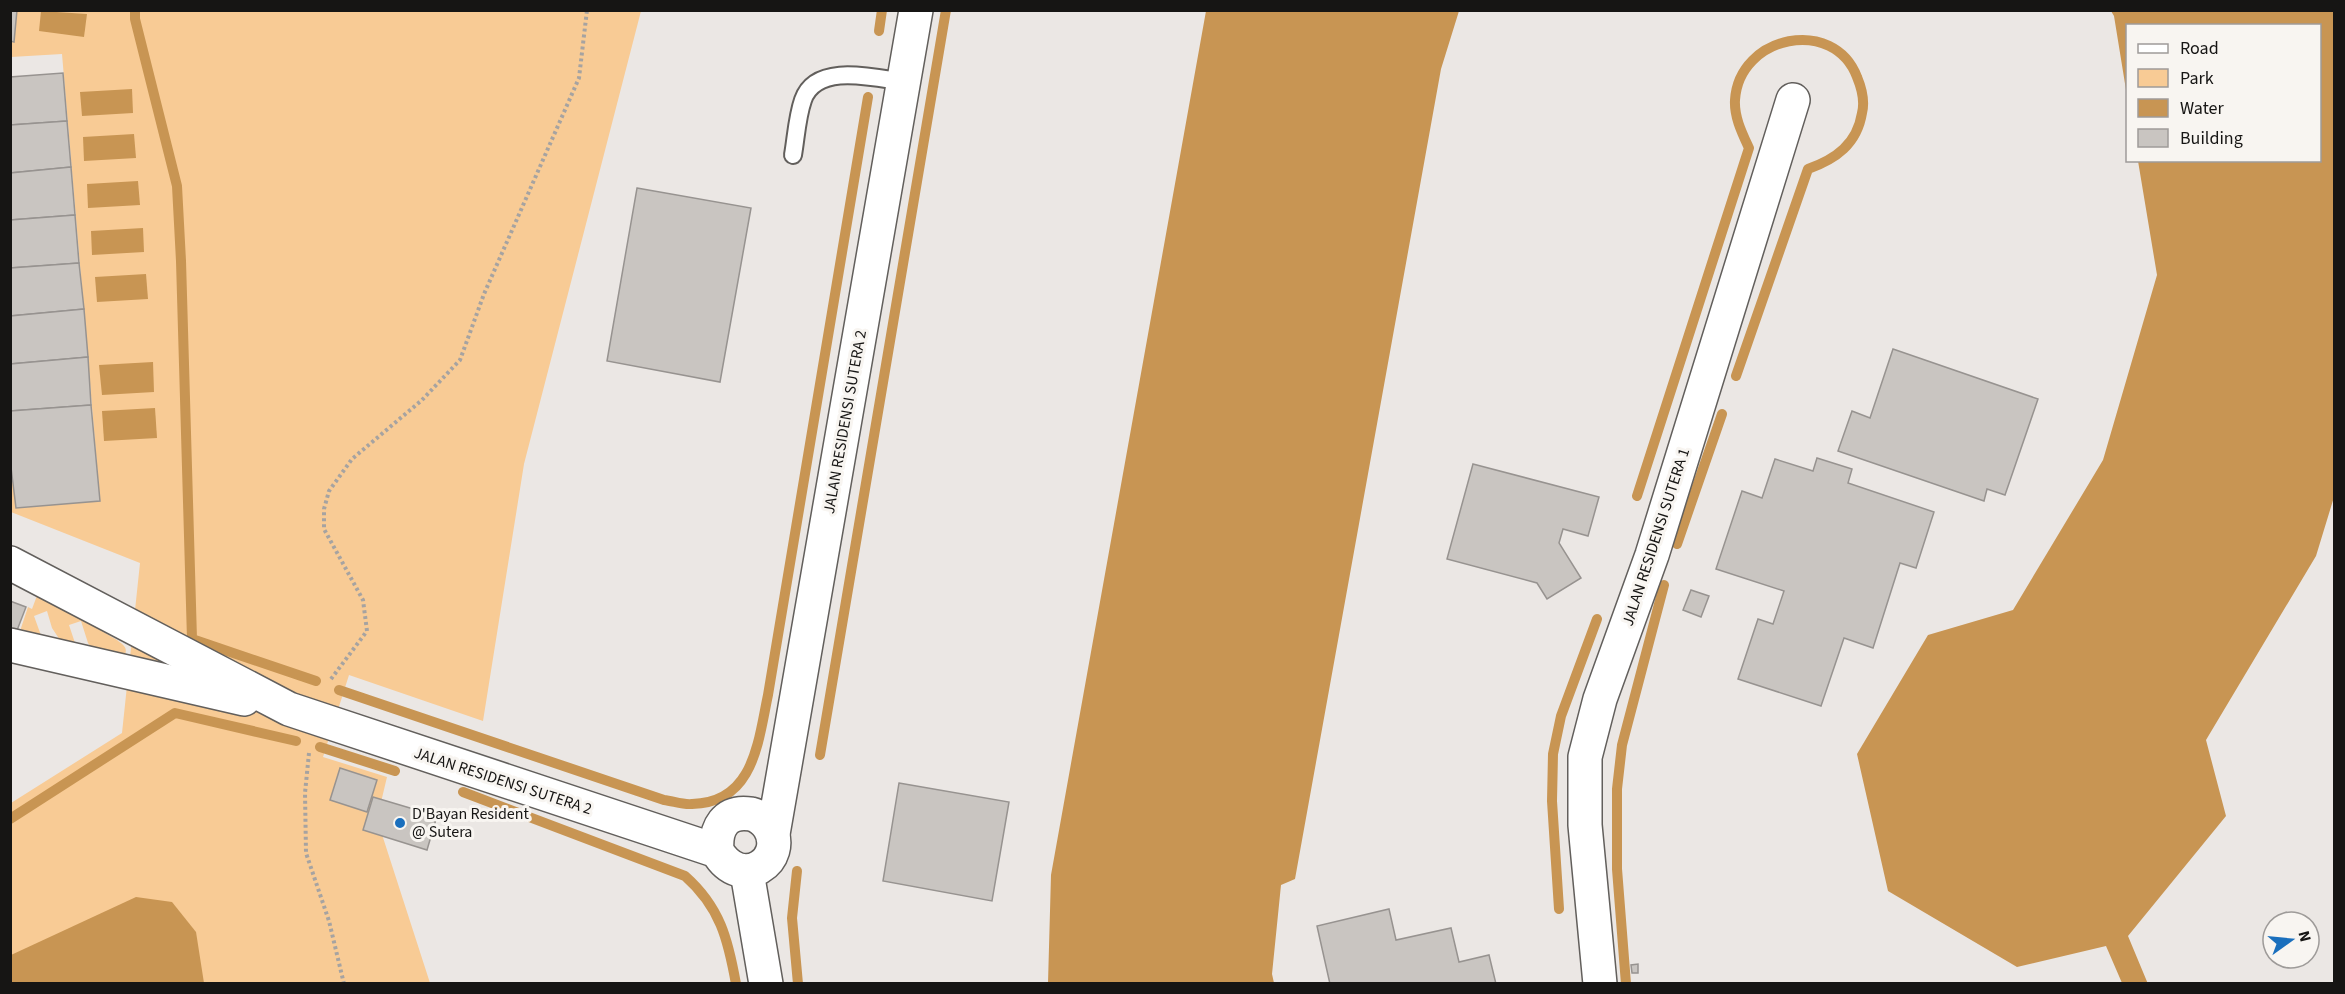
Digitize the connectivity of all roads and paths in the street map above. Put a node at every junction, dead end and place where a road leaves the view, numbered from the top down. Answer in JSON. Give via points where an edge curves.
{"nodes":[{"id":1,"x":586,"y":10,"type":"edge"},
{"id":2,"x":916,"y":10,"type":"edge"},
{"id":3,"x":904,"y":82,"type":"junction"},
{"id":4,"x":1794,"y":100,"type":"dead end"},
{"id":5,"x":793,"y":156,"type":"dead end"},
{"id":6,"x":10,"y":563,"type":"edge"},
{"id":7,"x":10,"y":645,"type":"edge"},
{"id":8,"x":331,"y":679,"type":"dead end"},
{"id":9,"x":289,"y":709,"type":"junction"},
{"id":10,"x":310,"y":750,"type":"dead end"},
{"id":11,"x":773,"y":834,"type":"junction"},
{"id":12,"x":717,"y":851,"type":"junction"},
{"id":13,"x":747,"y":872,"type":"junction"},
{"id":14,"x":344,"y":984,"type":"edge"},
{"id":15,"x":766,"y":984,"type":"edge"},
{"id":16,"x":1600,"y":984,"type":"edge"}],
"edges":[{"from":1,"to":8,"type":"path","via":[[579,78],[484,294],[460,360],[422,399],[352,459],[329,491],[324,529],[363,600],[367,630]]},
{"from":2,"to":3,"type":"street","name":"JALAN RESIDENSI SUTERA 2"},
{"from":3,"to":5,"type":"lane","via":[[842,74],[814,83],[804,99]]},
{"from":3,"to":11,"type":"street","name":"JALAN RESIDENSI SUTERA 2"},
{"from":4,"to":16,"type":"street","name":"JALAN RESIDENSI SUTERA 1","via":[[1652,555],[1600,699],[1585,757],[1585,825]]},
{"from":6,"to":9,"type":"street","name":"JALAN RESIDENSI SUTERA 2"},
{"from":7,"to":9,"type":"street","name":"JALAN RESIDENSI SUTERA 2"},
{"from":9,"to":12,"type":"street","name":"JALAN RESIDENSI SUTERA 2"},
{"from":10,"to":14,"type":"path","via":[[305,793],[306,853],[329,921]]},
{"from":11,"to":12,"type":"street","via":[[756,815],[742,813],[721,826],[716,838]]},
{"from":11,"to":13,"type":"street","name":"JALAN RESIDENSI SUTERA 2","via":[[774,847],[769,859],[760,868]]},
{"from":12,"to":13,"type":"street","name":"JALAN RESIDENSI SUTERA 2","via":[[734,870]]},
{"from":13,"to":15,"type":"street"}]}
